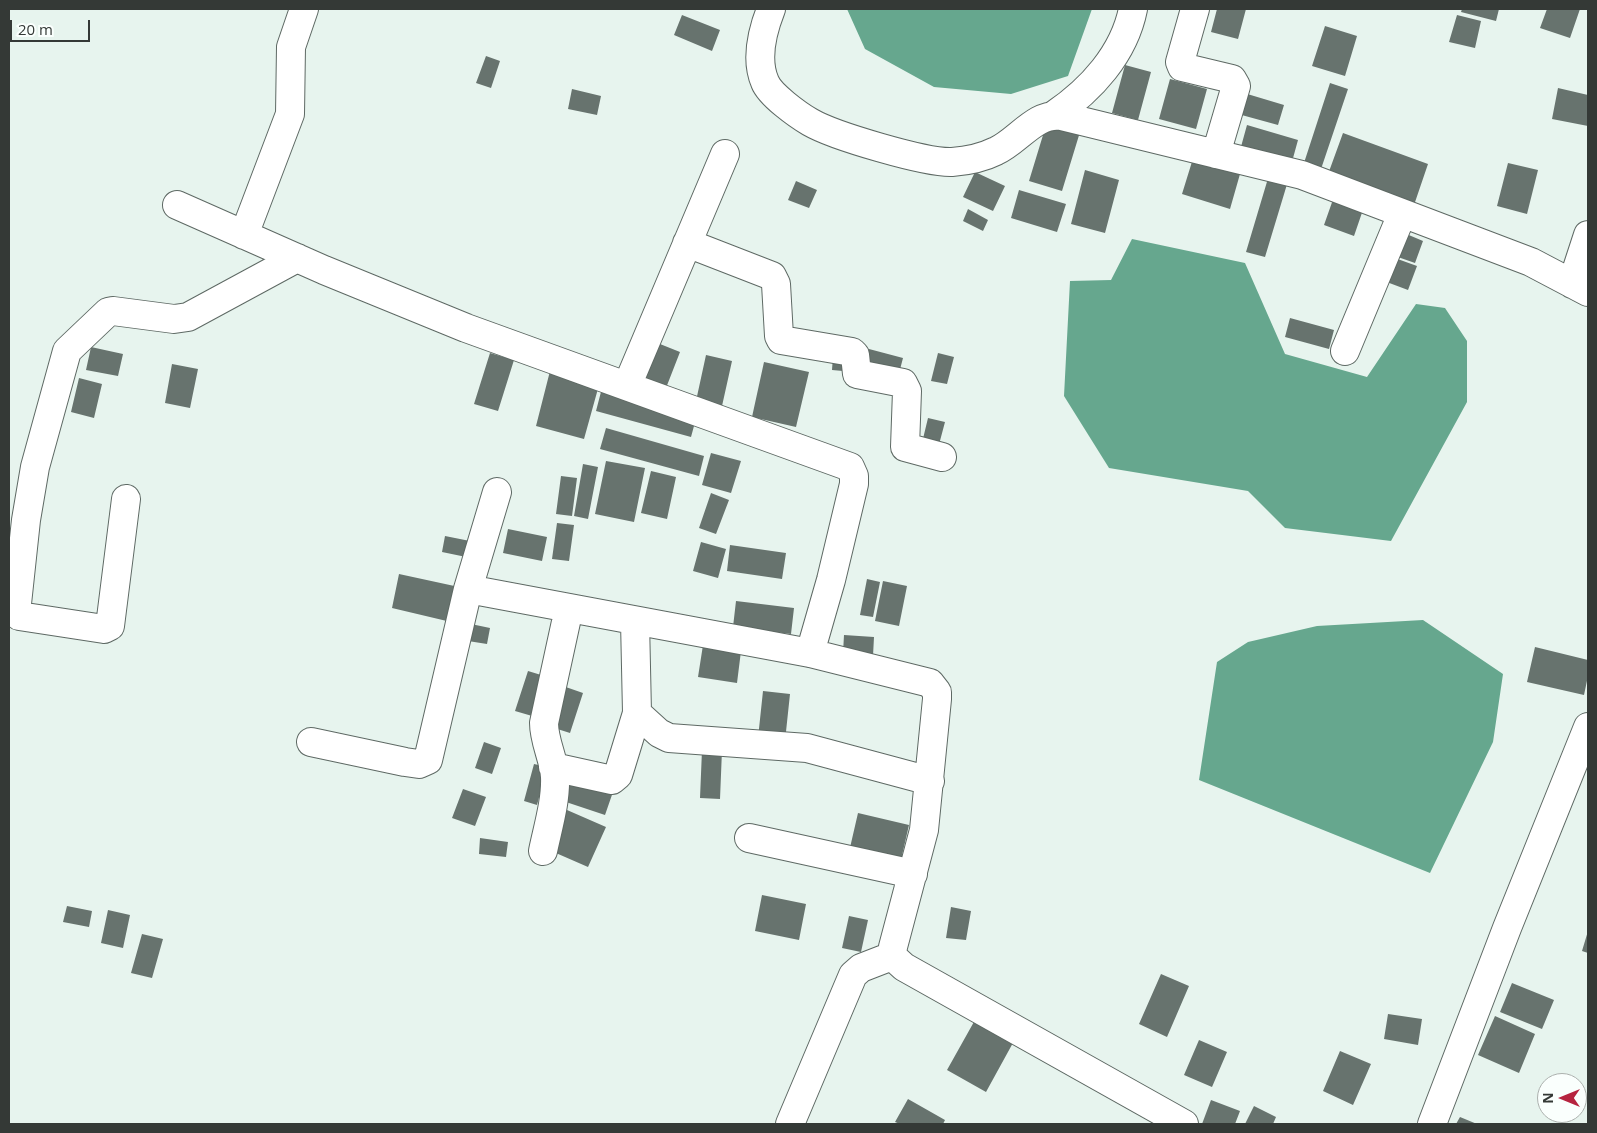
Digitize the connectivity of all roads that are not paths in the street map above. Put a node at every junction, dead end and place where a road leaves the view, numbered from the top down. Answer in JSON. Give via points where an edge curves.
{"nodes":[{"id":1,"x":304,"y":9,"type":"edge"},
{"id":2,"x":1134,"y":9,"type":"edge"},
{"id":3,"x":1196,"y":9,"type":"edge"},
{"id":4,"x":767,"y":10,"type":"edge"},
{"id":5,"x":1054,"y":115,"type":"junction"},
{"id":6,"x":725,"y":154,"type":"dead end"},
{"id":7,"x":1216,"y":154,"type":"junction"},
{"id":8,"x":177,"y":205,"type":"dead end"},
{"id":9,"x":1402,"y":214,"type":"junction"},
{"id":10,"x":244,"y":235,"type":"junction"},
{"id":11,"x":1588,"y":235,"type":"edge"},
{"id":12,"x":688,"y":243,"type":"junction"},
{"id":13,"x":297,"y":258,"type":"junction"},
{"id":14,"x":1580,"y":288,"type":"edge"},
{"id":15,"x":1345,"y":351,"type":"dead end"},
{"id":16,"x":627,"y":386,"type":"junction"},
{"id":17,"x":942,"y":456,"type":"dead end"},
{"id":18,"x":497,"y":492,"type":"dead end"},
{"id":19,"x":126,"y":499,"type":"dead end"},
{"id":20,"x":18,"y":517,"type":"edge"},
{"id":21,"x":468,"y":589,"type":"junction"},
{"id":22,"x":569,"y":608,"type":"junction"},
{"id":23,"x":635,"y":621,"type":"junction"},
{"id":24,"x":810,"y":653,"type":"junction"},
{"id":25,"x":636,"y":713,"type":"junction"},
{"id":26,"x":1588,"y":727,"type":"edge"},
{"id":27,"x":311,"y":742,"type":"dead end"},
{"id":28,"x":1583,"y":754,"type":"edge"},
{"id":29,"x":553,"y":767,"type":"junction"},
{"id":30,"x":930,"y":781,"type":"junction"},
{"id":31,"x":749,"y":838,"type":"dead end"},
{"id":32,"x":543,"y":851,"type":"dead end"},
{"id":33,"x":913,"y":874,"type":"junction"},
{"id":34,"x":892,"y":956,"type":"junction"},
{"id":35,"x":790,"y":1124,"type":"edge"},
{"id":36,"x":1184,"y":1124,"type":"edge"},
{"id":37,"x":1432,"y":1124,"type":"edge"}],
"edges":[{"from":1,"to":10,"type":"street","via":[[291,47],[290,114]]},
{"from":2,"to":5,"type":"street","via":[[1122,41],[1098,77],[1078,99]]},
{"from":3,"to":7,"type":"street","via":[[1180,62],[1182,66],[1232,79],[1236,86]]},
{"from":4,"to":5,"type":"street","via":[[760,57],[766,85],[782,102],[810,122],[858,140],[940,162],[954,162],[997,151],[1038,121]]},
{"from":5,"to":7,"type":"street"},
{"from":6,"to":12,"type":"street"},
{"from":7,"to":9,"type":"street","via":[[1302,175]]},
{"from":8,"to":10,"type":"street"},
{"from":9,"to":14,"type":"street","via":[[1531,262]]},
{"from":9,"to":15,"type":"street"},
{"from":10,"to":13,"type":"street"},
{"from":11,"to":14,"type":"street"},
{"from":12,"to":16,"type":"street"},
{"from":12,"to":17,"type":"street","via":[[772,276],[776,284],[781,340],[852,352],[857,374],[902,384],[907,391],[905,447]]},
{"from":13,"to":16,"type":"street","via":[[493,339]]},
{"from":13,"to":20,"type":"street","via":[[188,316],[174,319],[108,312],[73,345],[64,360]]},
{"from":16,"to":24,"type":"street","via":[[847,465],[852,470],[854,484]]},
{"from":18,"to":21,"type":"street"},
{"from":19,"to":20,"type":"street","via":[[110,626],[104,629],[19,616],[16,612]]},
{"from":21,"to":22,"type":"street"},
{"from":21,"to":27,"type":"street","via":[[428,760],[419,764],[405,762]]},
{"from":22,"to":23,"type":"street"},
{"from":22,"to":29,"type":"street","via":[[544,723]]},
{"from":23,"to":24,"type":"street"},
{"from":23,"to":25,"type":"street"},
{"from":24,"to":30,"type":"street","via":[[934,686],[938,699]]},
{"from":25,"to":29,"type":"street","via":[[616,778],[612,780]]},
{"from":25,"to":30,"type":"street","via":[[669,738],[807,748]]},
{"from":26,"to":28,"type":"street"},
{"from":28,"to":37,"type":"street","via":[[1507,928]]},
{"from":29,"to":32,"type":"street","via":[[555,793]]},
{"from":30,"to":33,"type":"street","via":[[924,830]]},
{"from":31,"to":33,"type":"street"},
{"from":33,"to":34,"type":"street"},
{"from":34,"to":35,"type":"street","via":[[852,974]]},
{"from":34,"to":36,"type":"street","via":[[904,967]]}]}
